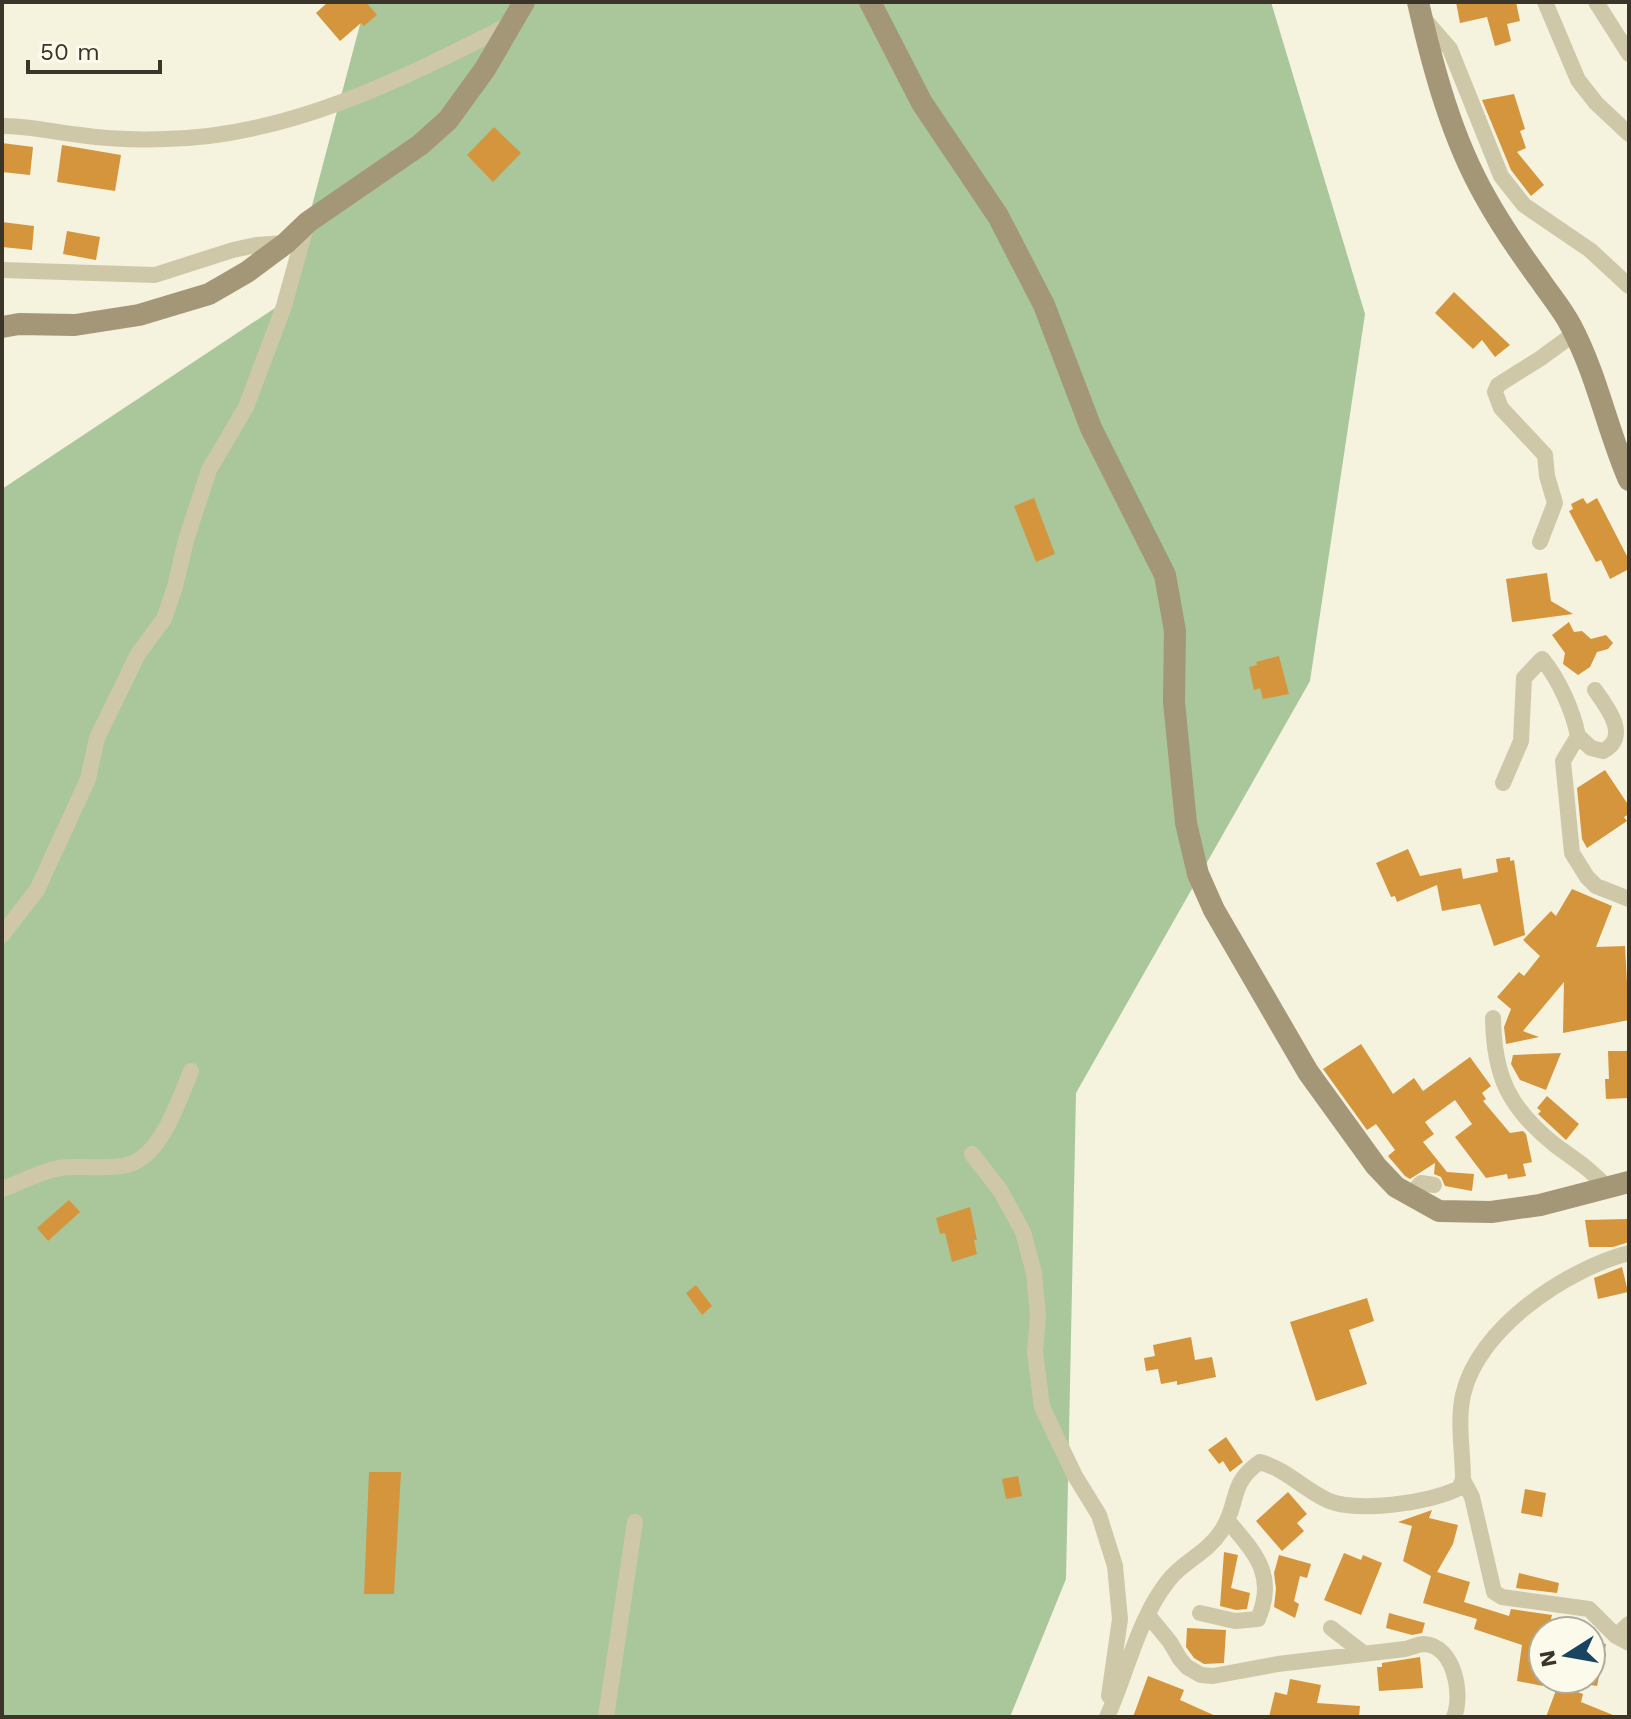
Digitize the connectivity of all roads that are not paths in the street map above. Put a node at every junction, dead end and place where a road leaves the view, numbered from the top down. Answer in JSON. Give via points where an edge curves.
{"nodes":[{"id":1,"x":524,"y":2,"type":"edge"},
{"id":2,"x":870,"y":2,"type":"edge"},
{"id":3,"x":1545,"y":2,"type":"edge"},
{"id":4,"x":1596,"y":2,"type":"edge"},
{"id":5,"x":1419,"y":9,"type":"edge"},
{"id":6,"x":509,"y":25,"type":"junction"},
{"id":7,"x":1629,"y":54,"type":"edge"},
{"id":8,"x":2,"y":126,"type":"edge"},
{"id":9,"x":1629,"y":134,"type":"edge"},
{"id":10,"x":308,"y":222,"type":"junction"},
{"id":11,"x":286,"y":243,"type":"junction"},
{"id":12,"x":2,"y":270,"type":"edge"},
{"id":13,"x":1629,"y":286,"type":"edge"},
{"id":14,"x":2,"y":327,"type":"edge"},
{"id":15,"x":1575,"y":333,"type":"junction"},
{"id":16,"x":1629,"y":480,"type":"edge"},
{"id":17,"x":1540,"y":542,"type":"dead end"},
{"id":18,"x":1595,"y":690,"type":"dead end"},
{"id":19,"x":1578,"y":736,"type":"junction"},
{"id":20,"x":1503,"y":783,"type":"dead end"},
{"id":21,"x":1629,"y":899,"type":"edge"},
{"id":22,"x":2,"y":935,"type":"edge"},
{"id":23,"x":1493,"y":1018,"type":"dead end"},
{"id":24,"x":191,"y":1071,"type":"dead end"},
{"id":25,"x":972,"y":1154,"type":"dead end"},
{"id":26,"x":1434,"y":1185,"type":"dead end"},
{"id":27,"x":1618,"y":1185,"type":"edge"},
{"id":28,"x":2,"y":1189,"type":"edge"},
{"id":29,"x":1410,"y":1196,"type":"junction"},
{"id":30,"x":1629,"y":1253,"type":"edge"},
{"id":31,"x":1463,"y":1480,"type":"junction"},
{"id":32,"x":1228,"y":1521,"type":"junction"},
{"id":33,"x":635,"y":1522,"type":"dead end"},
{"id":34,"x":1200,"y":1613,"type":"dead end"},
{"id":35,"x":1148,"y":1615,"type":"junction"},
{"id":36,"x":1331,"y":1628,"type":"dead end"},
{"id":37,"x":1625,"y":1634,"type":"edge"},
{"id":38,"x":1362,"y":1652,"type":"junction"},
{"id":39,"x":606,"y":1717,"type":"edge"},
{"id":40,"x":1106,"y":1717,"type":"edge"},
{"id":41,"x":1454,"y":1717,"type":"edge"}],
"edges":[{"from":1,"to":6,"type":"street"},
{"from":2,"to":29,"type":"street","via":[[922,103],[998,216],[1044,305],[1091,428],[1165,575],[1175,631],[1174,702],[1186,823],[1198,874],[1214,910],[1308,1072],[1376,1166]]},
{"from":3,"to":9,"type":"street","via":[[1578,80]]},
{"from":4,"to":7,"type":"street"},
{"from":5,"to":13,"type":"street","via":[[1450,49],[1501,176],[1524,205],[1590,250]]},
{"from":5,"to":15,"type":"street","via":[[1467,160],[1520,254]]},
{"from":6,"to":8,"type":"street","via":[[405,77],[293,119],[221,134],[166,139],[83,136]]},
{"from":6,"to":10,"type":"street","via":[[448,120]]},
{"from":10,"to":11,"type":"street"},
{"from":10,"to":22,"type":"street","via":[[246,407],[209,470],[164,619],[138,654],[102,726],[88,779],[37,890]]},
{"from":11,"to":12,"type":"street","via":[[233,250],[155,275]]},
{"from":11,"to":14,"type":"street","via":[[226,285],[180,304],[75,325]]},
{"from":15,"to":16,"type":"street"},
{"from":15,"to":17,"type":"street","via":[[1495,392],[1501,408],[1545,455],[1555,503]]},
{"from":18,"to":19,"type":"street","via":[[1614,717],[1618,737],[1603,751]]},
{"from":19,"to":20,"type":"street","via":[[1544,652],[1524,678],[1521,741]]},
{"from":19,"to":21,"type":"street","via":[[1563,761],[1572,853],[1596,886]]},
{"from":23,"to":27,"type":"street","via":[[1493,1044],[1513,1105],[1556,1145]]},
{"from":24,"to":28,"type":"street","via":[[154,1147],[129,1165],[56,1169]]},
{"from":25,"to":40,"type":"street","via":[[1023,1232],[1035,1287],[1042,1407],[1099,1515],[1115,1566],[1120,1619]]},
{"from":26,"to":29,"type":"street","via":[[1421,1183]]},
{"from":27,"to":29,"type":"street","via":[[1491,1212],[1439,1211]]},
{"from":30,"to":31,"type":"street","via":[[1608,1258],[1547,1291],[1498,1334],[1475,1363],[1460,1415]]},
{"from":31,"to":32,"type":"street","via":[[1451,1492],[1354,1507],[1322,1498],[1279,1467],[1260,1462],[1240,1479]]},
{"from":31,"to":37,"type":"street","via":[[1472,1497],[1494,1592],[1589,1609]]},
{"from":32,"to":34,"type":"street","via":[[1260,1562],[1263,1607],[1258,1619],[1249,1621]]},
{"from":32,"to":35,"type":"street","via":[[1210,1547],[1169,1580]]},
{"from":33,"to":39,"type":"street"},
{"from":35,"to":38,"type":"street","via":[[1187,1667],[1201,1675]]},
{"from":35,"to":40,"type":"street"},
{"from":36,"to":38,"type":"street"},
{"from":38,"to":41,"type":"street","via":[[1423,1644],[1439,1650],[1455,1680],[1459,1703]]}]}
